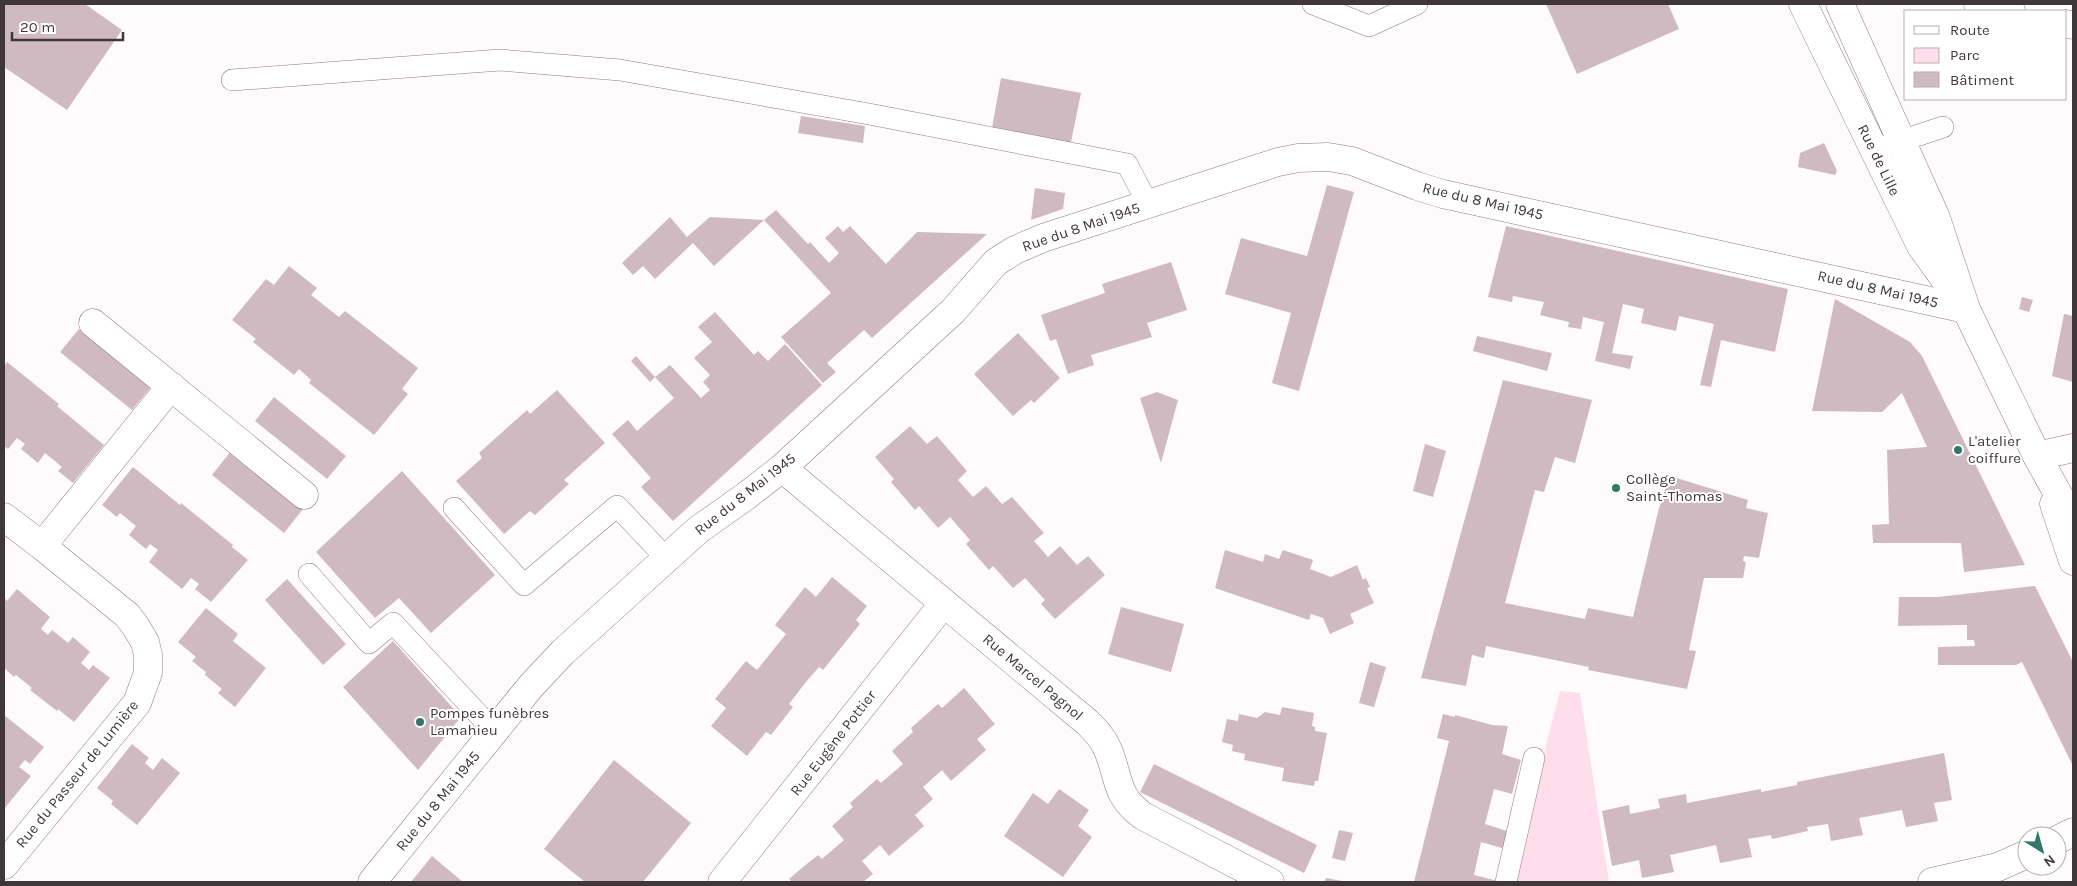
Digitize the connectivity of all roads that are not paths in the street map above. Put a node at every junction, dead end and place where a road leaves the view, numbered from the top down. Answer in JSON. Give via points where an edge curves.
{"nodes":[{"id":1,"x":1313,"y":4,"type":"edge"},
{"id":2,"x":1417,"y":4,"type":"edge"},
{"id":3,"x":1805,"y":4,"type":"edge"},
{"id":4,"x":1840,"y":4,"type":"edge"},
{"id":5,"x":1978,"y":4,"type":"edge"},
{"id":6,"x":2006,"y":10,"type":"edge"},
{"id":7,"x":232,"y":80,"type":"dead end"},
{"id":8,"x":1943,"y":127,"type":"dead end"},
{"id":9,"x":1902,"y":140,"type":"junction"},
{"id":10,"x":1874,"y":150,"type":"junction"},
{"id":11,"x":1148,"y":204,"type":"junction"},
{"id":12,"x":1966,"y":309,"type":"junction"},
{"id":13,"x":93,"y":323,"type":"dead end"},
{"id":14,"x":171,"y":386,"type":"junction"},
{"id":15,"x":2073,"y":448,"type":"edge"},
{"id":16,"x":2036,"y":456,"type":"junction"},
{"id":17,"x":782,"y":468,"type":"junction"},
{"id":18,"x":304,"y":496,"type":"dead end"},
{"id":19,"x":454,"y":508,"type":"dead end"},
{"id":20,"x":4,"y":516,"type":"edge"},
{"id":21,"x":2073,"y":521,"type":"edge"},
{"id":22,"x":42,"y":546,"type":"junction"},
{"id":23,"x":666,"y":558,"type":"junction"},
{"id":24,"x":2073,"y":561,"type":"edge"},
{"id":25,"x":309,"y":574,"type":"dead end"},
{"id":26,"x":944,"y":603,"type":"junction"},
{"id":27,"x":494,"y":731,"type":"junction"},
{"id":28,"x":1534,"y":758,"type":"dead end"},
{"id":29,"x":2017,"y":858,"type":"edge"},
{"id":30,"x":4,"y":865,"type":"edge"},
{"id":31,"x":372,"y":882,"type":"edge"},
{"id":32,"x":722,"y":882,"type":"edge"},
{"id":33,"x":1270,"y":882,"type":"edge"},
{"id":34,"x":1506,"y":882,"type":"edge"},
{"id":35,"x":1932,"y":882,"type":"edge"}],
"edges":[{"from":1,"to":2,"type":"lane","via":[[1369,26]]},
{"from":3,"to":10,"type":"street","name":"Rue de Lille"},
{"from":4,"to":9,"type":"street","name":"Rue de Lille"},
{"from":5,"to":6,"type":"street"},
{"from":7,"to":11,"type":"lane","via":[[500,60],[620,70],[1127,164]]},
{"from":8,"to":9,"type":"lane"},
{"from":9,"to":10,"type":"lane"},
{"from":9,"to":12,"type":"street","name":"Rue de Lille","via":[[1936,218]]},
{"from":10,"to":12,"type":"street","name":"Rue de Lille","via":[[1921,246]]},
{"from":11,"to":12,"type":"street","name":"Rue du 8 Mai 1945","via":[[1278,162],[1328,157],[1352,161],[1443,194]]},
{"from":11,"to":17,"type":"street","name":"Rue du 8 Mai 1945","via":[[1043,238],[996,262],[953,310]]},
{"from":12,"to":16,"type":"street","name":"Rue de Lille"},
{"from":13,"to":14,"type":"street"},
{"from":14,"to":18,"type":"street"},
{"from":14,"to":22,"type":"street"},
{"from":15,"to":16,"type":"street"},
{"from":16,"to":21,"type":"street","name":"Rue de Lille"},
{"from":16,"to":24,"type":"street","name":"Rue de Lille"},
{"from":17,"to":23,"type":"street","name":"Rue du 8 Mai 1945","via":[[698,530]]},
{"from":17,"to":26,"type":"street","name":"Rue Marcel Pagnol"},
{"from":19,"to":23,"type":"lane","via":[[524,586],[617,506]]},
{"from":20,"to":22,"type":"street","name":"Rue du Passeur de Lumière"},
{"from":22,"to":30,"type":"street","name":"Rue du Passeur de Lumière","via":[[127,615],[145,642],[148,672],[137,702]]},
{"from":23,"to":27,"type":"street","name":"Rue du 8 Mai 1945","via":[[563,652]]},
{"from":25,"to":27,"type":"lane","via":[[369,643],[393,623]]},
{"from":26,"to":32,"type":"street","name":"Rue Eugène Pottier"},
{"from":26,"to":33,"type":"street","name":"Rue Marcel Pagnol","via":[[1099,734],[1122,794],[1131,807]]},
{"from":27,"to":31,"type":"street","name":"Rue du 8 Mai 1945"},
{"from":28,"to":34,"type":"lane"},
{"from":29,"to":35,"type":"street","via":[[1998,867]]}]}
